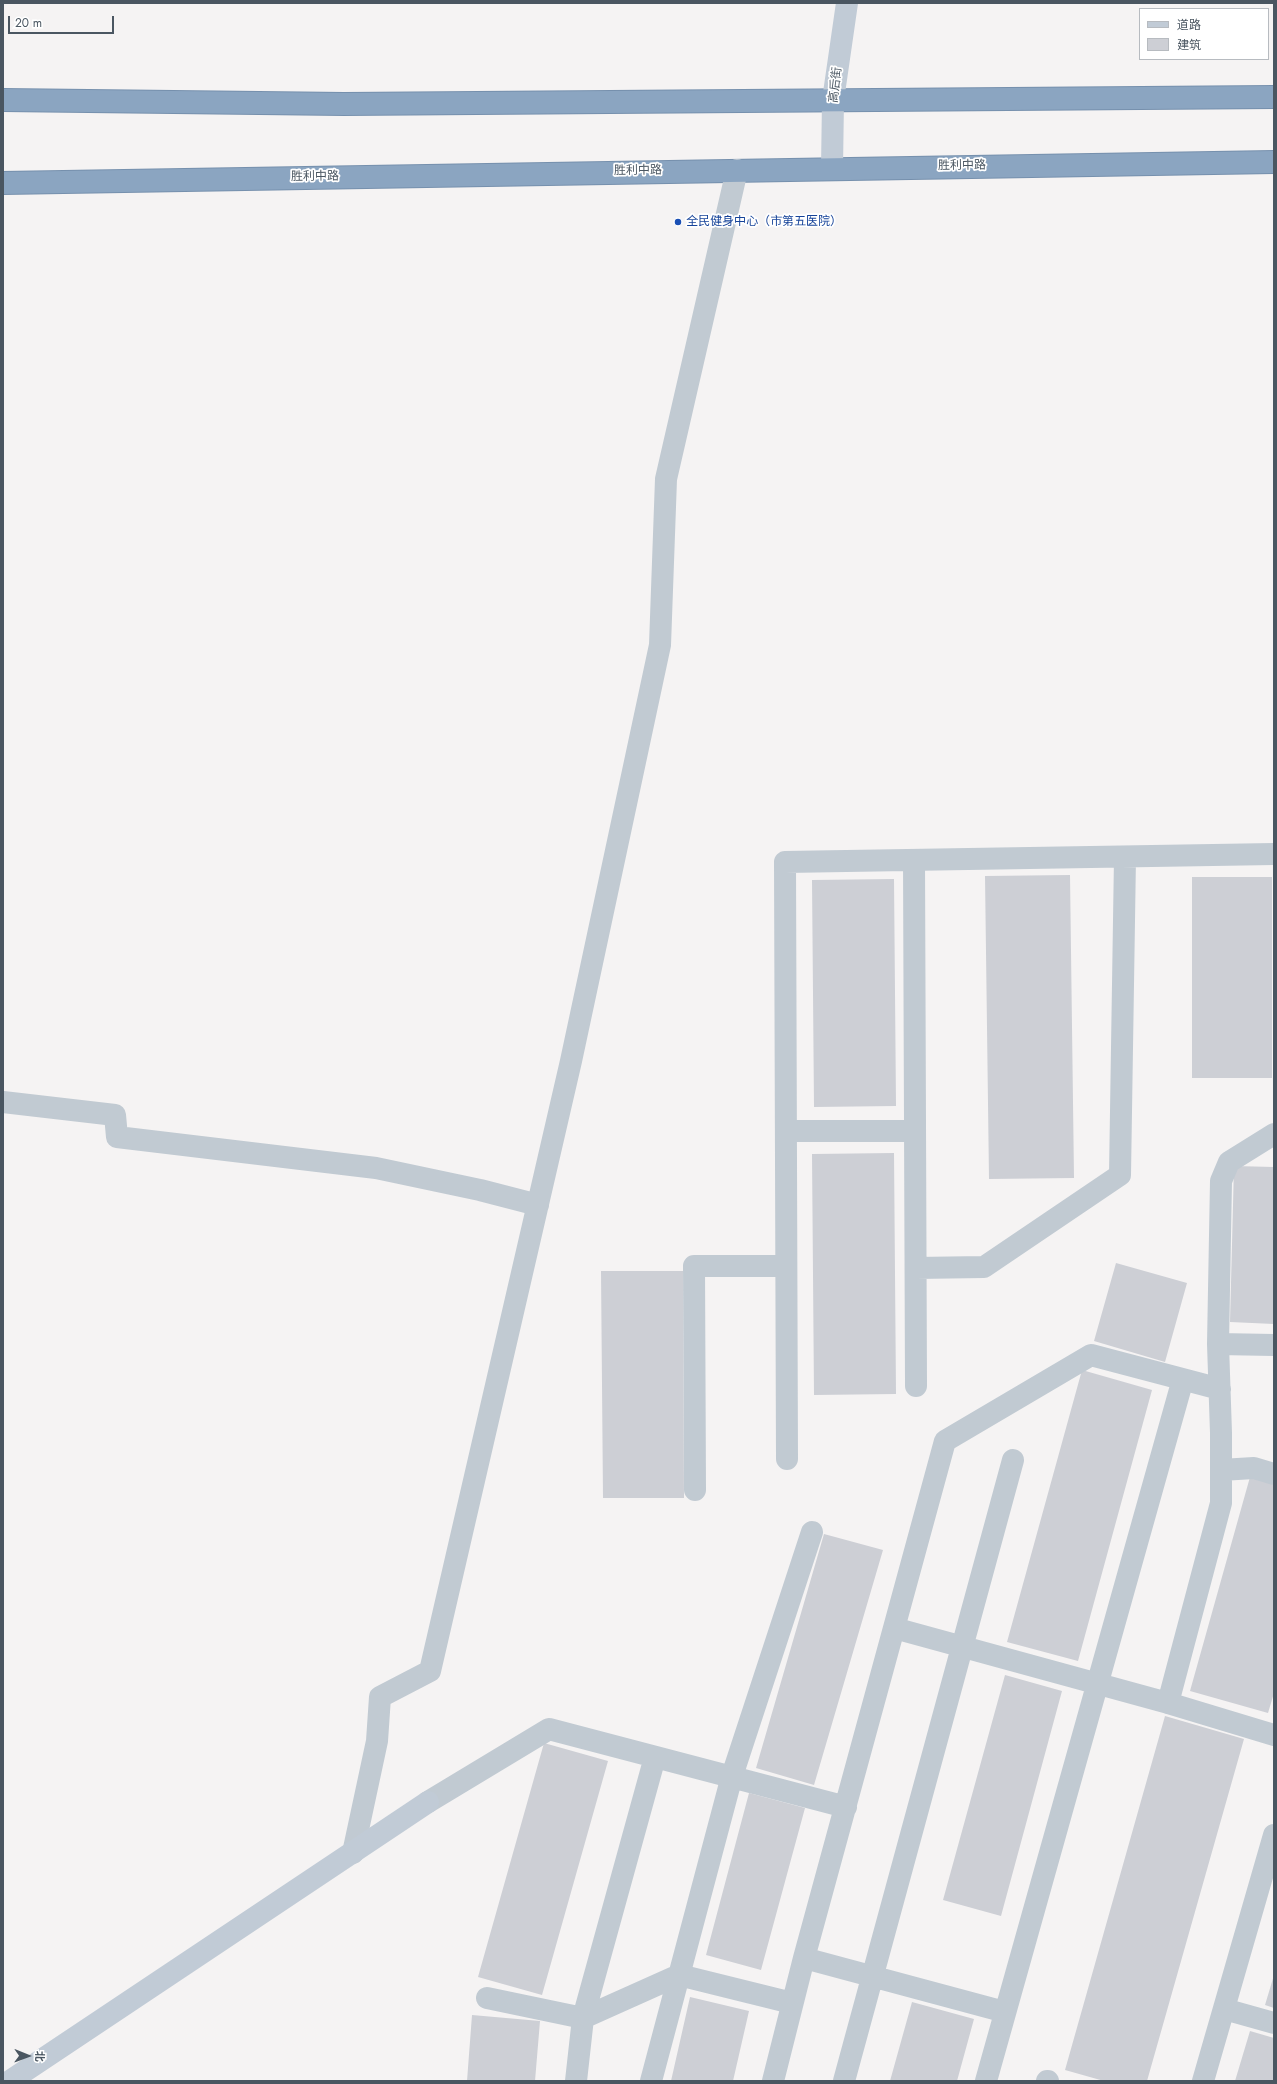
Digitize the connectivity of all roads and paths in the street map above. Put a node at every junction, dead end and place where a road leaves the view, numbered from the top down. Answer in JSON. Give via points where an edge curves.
{"nodes":[{"id":1,"x":847,"y":3,"type":"edge"},
{"id":2,"x":1274,"y":97,"type":"edge"},
{"id":3,"x":3,"y":100,"type":"edge"},
{"id":4,"x":833,"y":100,"type":"junction"},
{"id":5,"x":1274,"y":162,"type":"edge"},
{"id":6,"x":832,"y":168,"type":"junction"},
{"id":7,"x":737,"y":170,"type":"junction"},
{"id":8,"x":3,"y":183,"type":"edge"},
{"id":9,"x":1274,"y":854,"type":"edge"},
{"id":10,"x":1125,"y":857,"type":"junction"},
{"id":11,"x":914,"y":860,"type":"junction"},
{"id":12,"x":3,"y":1102,"type":"edge"},
{"id":13,"x":786,"y":1131,"type":"junction"},
{"id":14,"x":915,"y":1131,"type":"junction"},
{"id":15,"x":1274,"y":1134,"type":"edge"},
{"id":16,"x":538,"y":1205,"type":"junction"},
{"id":17,"x":786,"y":1266,"type":"junction"},
{"id":18,"x":916,"y":1268,"type":"junction"},
{"id":19,"x":1218,"y":1344,"type":"junction"},
{"id":20,"x":1274,"y":1345,"type":"edge"},
{"id":21,"x":1183,"y":1379,"type":"junction"},
{"id":22,"x":916,"y":1386,"type":"dead end"},
{"id":23,"x":1220,"y":1388,"type":"junction"},
{"id":24,"x":787,"y":1459,"type":"dead end"},
{"id":25,"x":1013,"y":1460,"type":"dead end"},
{"id":26,"x":1221,"y":1470,"type":"junction"},
{"id":27,"x":1274,"y":1474,"type":"edge"},
{"id":28,"x":695,"y":1490,"type":"dead end"},
{"id":29,"x":812,"y":1532,"type":"dead end"},
{"id":30,"x":894,"y":1628,"type":"junction"},
{"id":31,"x":962,"y":1647,"type":"junction"},
{"id":32,"x":1098,"y":1684,"type":"junction"},
{"id":33,"x":1168,"y":1703,"type":"junction"},
{"id":34,"x":1274,"y":1735,"type":"edge"},
{"id":35,"x":655,"y":1757,"type":"junction"},
{"id":36,"x":732,"y":1776,"type":"junction"},
{"id":37,"x":846,"y":1807,"type":"junction"},
{"id":38,"x":1274,"y":1835,"type":"edge"},
{"id":39,"x":353,"y":1853,"type":"junction"},
{"id":40,"x":804,"y":1958,"type":"junction"},
{"id":41,"x":679,"y":1975,"type":"junction"},
{"id":42,"x":872,"y":1976,"type":"junction"},
{"id":43,"x":487,"y":1998,"type":"dead end"},
{"id":44,"x":792,"y":2003,"type":"junction"},
{"id":45,"x":1224,"y":2009,"type":"junction"},
{"id":46,"x":1005,"y":2012,"type":"junction"},
{"id":47,"x":583,"y":2018,"type":"junction"},
{"id":48,"x":1274,"y":2023,"type":"edge"},
{"id":49,"x":10,"y":2081,"type":"edge"},
{"id":50,"x":576,"y":2081,"type":"edge"},
{"id":51,"x":651,"y":2081,"type":"edge"},
{"id":52,"x":773,"y":2081,"type":"edge"},
{"id":53,"x":844,"y":2081,"type":"edge"},
{"id":54,"x":986,"y":2081,"type":"edge"},
{"id":55,"x":1203,"y":2081,"type":"edge"}],
"edges":[{"from":1,"to":4,"type":"street","name":"高后街"},
{"from":2,"to":4,"type":"highway"},
{"from":3,"to":4,"type":"highway","via":[[352,104]]},
{"from":4,"to":6,"type":"street","name":"高后街"},
{"from":5,"to":6,"type":"highway","name":"胜利中路"},
{"from":6,"to":7,"type":"highway","name":"胜利中路"},
{"from":7,"to":8,"type":"highway","name":"胜利中路"},
{"from":7,"to":16,"type":"street","via":[[666,479],[660,645],[573,1054]]},
{"from":9,"to":10,"type":"street"},
{"from":10,"to":11,"type":"street"},
{"from":10,"to":18,"type":"street","via":[[1120,1175],[984,1267]]},
{"from":11,"to":13,"type":"street","via":[[786,862]]},
{"from":11,"to":14,"type":"street"},
{"from":12,"to":16,"type":"street","via":[[115,1115],[117,1137],[376,1168]]},
{"from":13,"to":14,"type":"street"},
{"from":13,"to":17,"type":"street"},
{"from":14,"to":18,"type":"street"},
{"from":15,"to":19,"type":"street","via":[[1229,1162],[1221,1181]]},
{"from":16,"to":39,"type":"street","via":[[430,1671],[380,1697],[377,1741]]},
{"from":17,"to":24,"type":"street"},
{"from":17,"to":28,"type":"street","via":[[694,1266]]},
{"from":18,"to":22,"type":"street"},
{"from":19,"to":20,"type":"street"},
{"from":19,"to":23,"type":"street"},
{"from":21,"to":23,"type":"street"},
{"from":21,"to":30,"type":"street","via":[[1091,1355],[945,1441]]},
{"from":21,"to":32,"type":"street"},
{"from":23,"to":26,"type":"street"},
{"from":25,"to":31,"type":"street"},
{"from":26,"to":27,"type":"street","via":[[1254,1468]]},
{"from":26,"to":33,"type":"street","via":[[1221,1503]]},
{"from":29,"to":36,"type":"street"},
{"from":30,"to":31,"type":"street"},
{"from":30,"to":37,"type":"street"},
{"from":31,"to":32,"type":"street"},
{"from":31,"to":42,"type":"street"},
{"from":32,"to":33,"type":"street"},
{"from":32,"to":46,"type":"street"},
{"from":33,"to":34,"type":"street"},
{"from":35,"to":36,"type":"street"},
{"from":35,"to":39,"type":"street","via":[[549,1729],[428,1802]]},
{"from":35,"to":47,"type":"street"},
{"from":36,"to":37,"type":"street"},
{"from":36,"to":41,"type":"street"},
{"from":37,"to":40,"type":"street"},
{"from":38,"to":45,"type":"street"},
{"from":39,"to":49,"type":"street"},
{"from":40,"to":42,"type":"street"},
{"from":40,"to":44,"type":"street"},
{"from":41,"to":44,"type":"street"},
{"from":41,"to":47,"type":"street"},
{"from":41,"to":51,"type":"street"},
{"from":42,"to":46,"type":"street"},
{"from":42,"to":53,"type":"street"},
{"from":43,"to":47,"type":"street"},
{"from":44,"to":52,"type":"street"},
{"from":45,"to":48,"type":"street"},
{"from":45,"to":55,"type":"street"},
{"from":46,"to":54,"type":"street"},
{"from":47,"to":50,"type":"street"}]}
